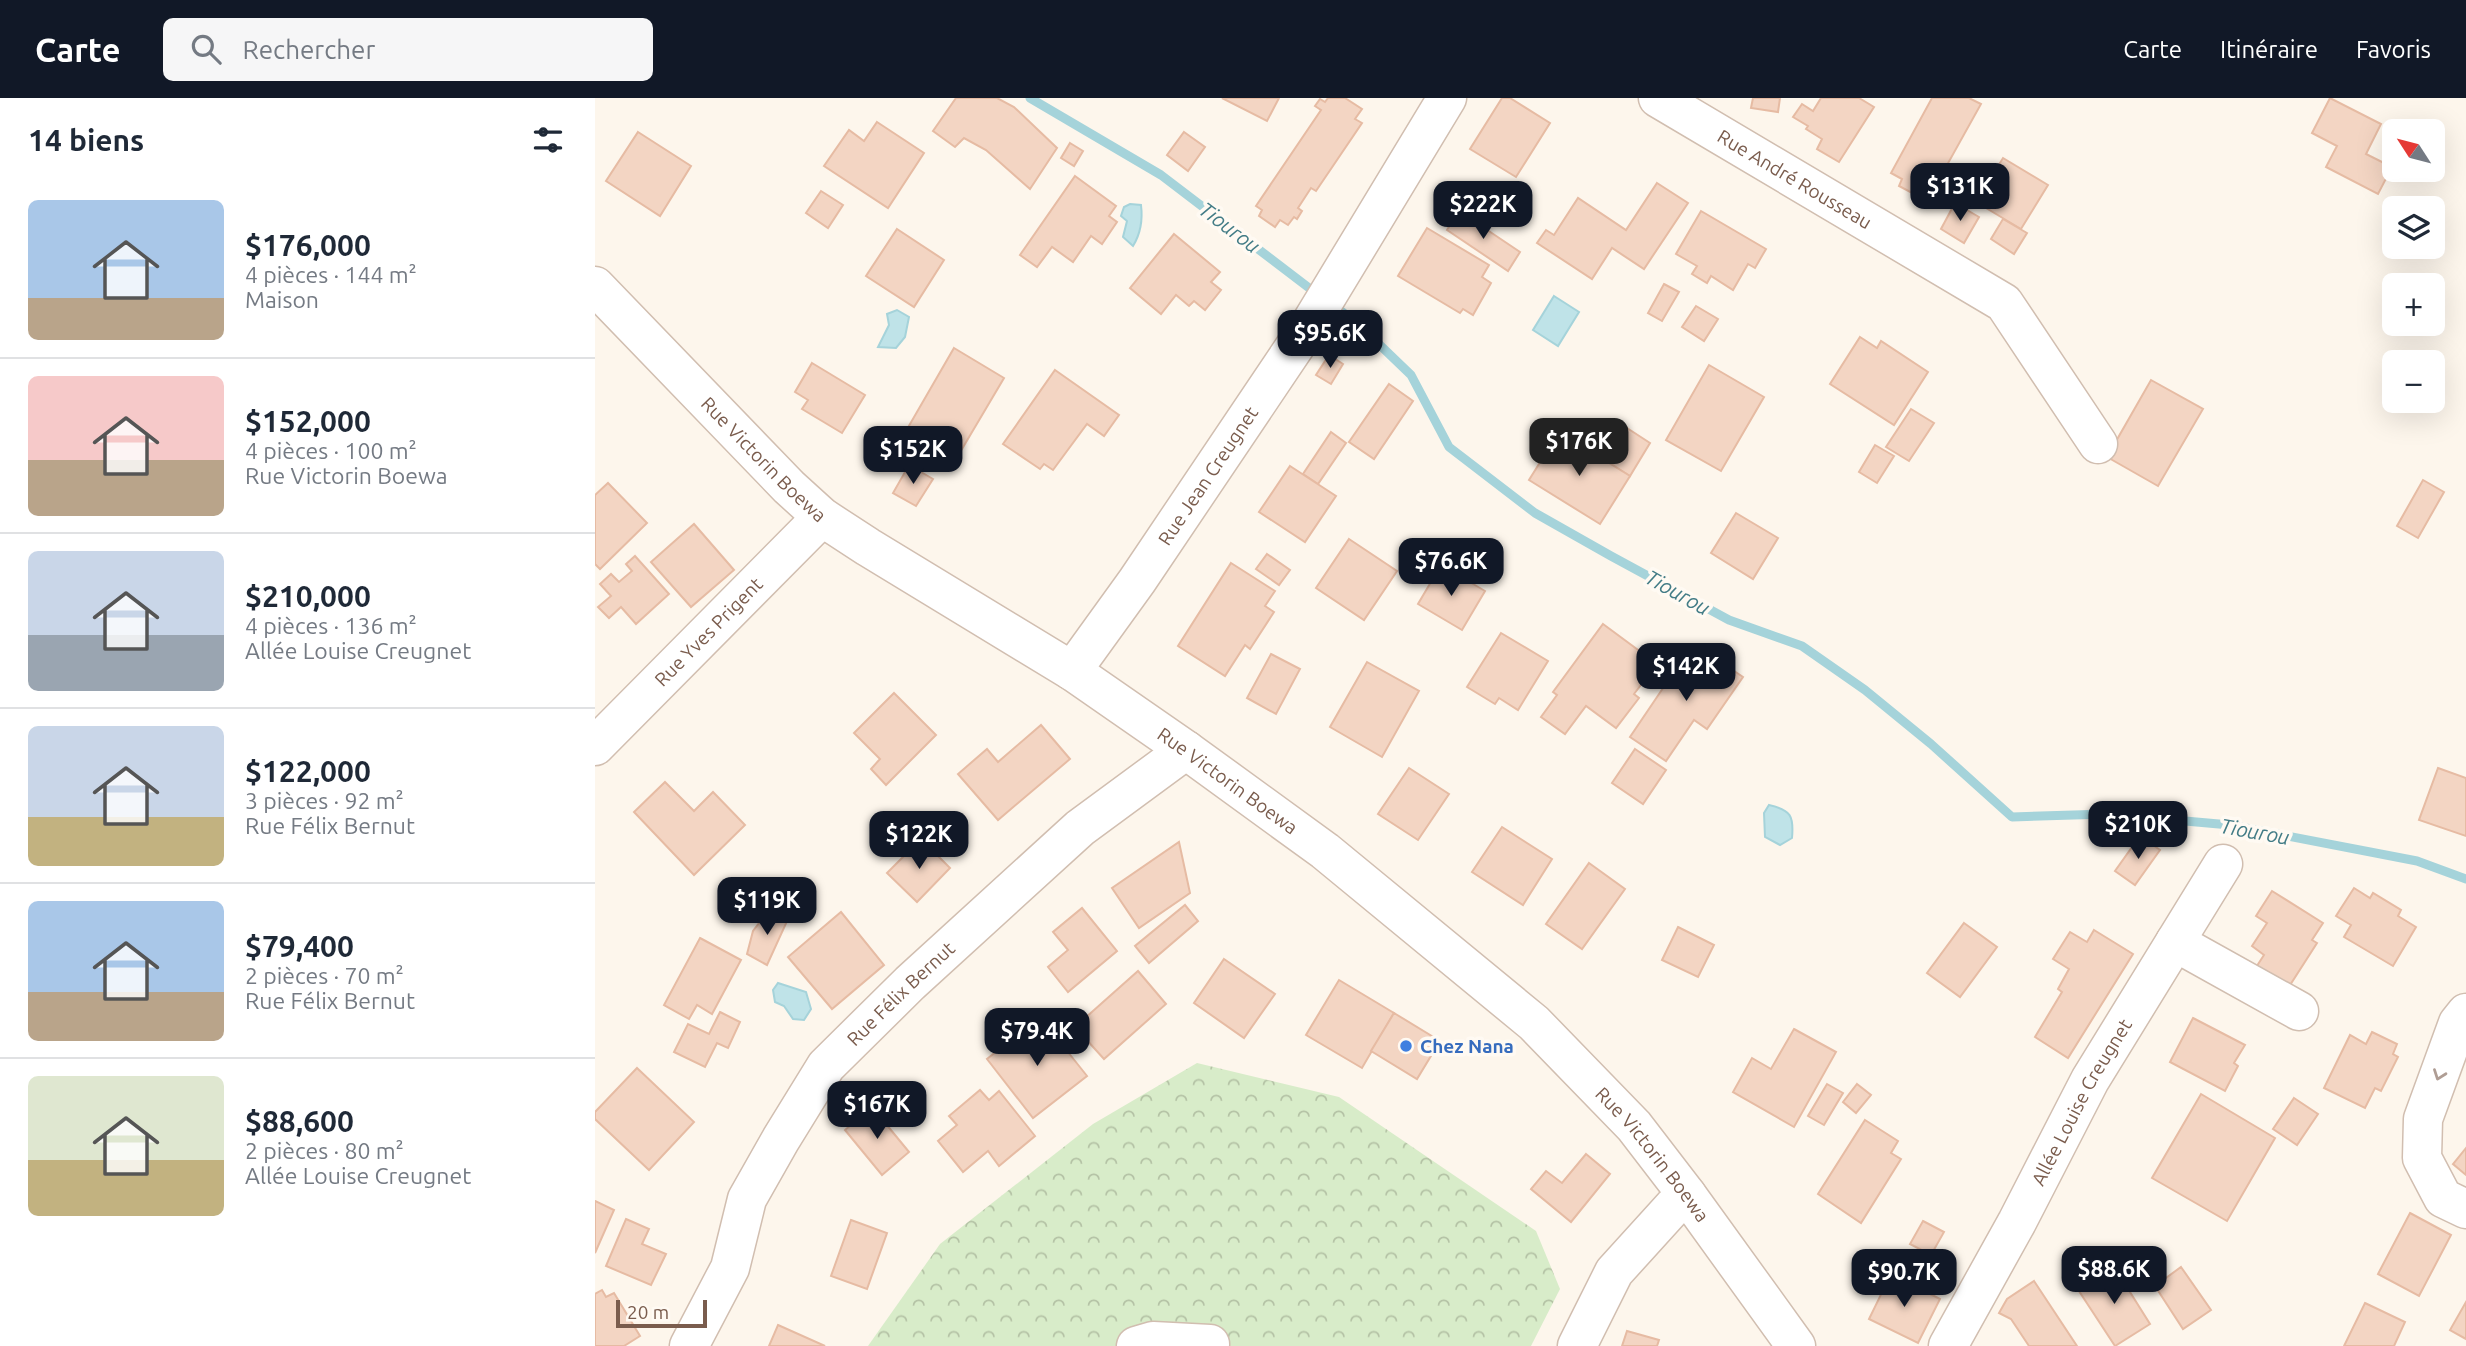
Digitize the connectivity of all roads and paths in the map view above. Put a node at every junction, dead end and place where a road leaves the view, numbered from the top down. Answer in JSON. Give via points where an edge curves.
{"nodes":[{"id":1,"x":1447,"y":98,"type":"edge"},
{"id":2,"x":1658,"y":98,"type":"edge"},
{"id":3,"x":595,"y":286,"type":"edge"},
{"id":4,"x":2098,"y":444,"type":"dead end"},
{"id":5,"x":823,"y":517,"type":"junction"},
{"id":6,"x":1072,"y":671,"type":"junction"},
{"id":7,"x":595,"y":746,"type":"edge"},
{"id":8,"x":1186,"y":750,"type":"junction"},
{"id":9,"x":2223,"y":864,"type":"dead end"},
{"id":10,"x":2175,"y":942,"type":"junction"},
{"id":11,"x":2299,"y":1011,"type":"dead end"},
{"id":12,"x":2466,"y":1013,"type":"edge"},
{"id":13,"x":1687,"y":1195,"type":"junction"},
{"id":14,"x":2466,"y":1209,"type":"edge"},
{"id":15,"x":1210,"y":1344,"type":"dead end"},
{"id":16,"x":689,"y":1346,"type":"edge"},
{"id":17,"x":1136,"y":1346,"type":"edge"},
{"id":18,"x":1577,"y":1346,"type":"edge"},
{"id":19,"x":1795,"y":1346,"type":"edge"},
{"id":20,"x":1948,"y":1346,"type":"edge"}],
"edges":[{"from":1,"to":6,"type":"street","name":"Rue Jean Creugnet","via":[[1312,321]]},
{"from":2,"to":4,"type":"street","name":"Rue André Rousseau","via":[[2004,303]]},
{"from":3,"to":5,"type":"street","name":"Rue Victorin Boewa"},
{"from":5,"to":6,"type":"street","name":"Rue Victorin Boewa"},
{"from":5,"to":7,"type":"street","name":"Rue Yves Prigent"},
{"from":6,"to":8,"type":"street","name":"Rue Victorin Boewa"},
{"from":8,"to":13,"type":"street","name":"Rue Victorin Boewa","via":[[1325,851],[1534,1023],[1634,1126]]},
{"from":8,"to":16,"type":"street","name":"Rue Félix Bernut","via":[[1080,828],[826,1066],[747,1199],[730,1268]]},
{"from":9,"to":10,"type":"street","name":"Allée Louise Creugnet"},
{"from":10,"to":11,"type":"street"},
{"from":10,"to":20,"type":"street","name":"Allée Louise Creugnet","via":[[2090,1080]]},
{"from":12,"to":14,"type":"street","one_way":true,"via":[[2458,1023],[2423,1119],[2422,1158],[2444,1198]]},
{"from":13,"to":18,"type":"street","via":[[1613,1272]]},
{"from":13,"to":19,"type":"street","name":"Rue Victorin Boewa"},
{"from":15,"to":17,"type":"street","via":[[1153,1341]]}]}
